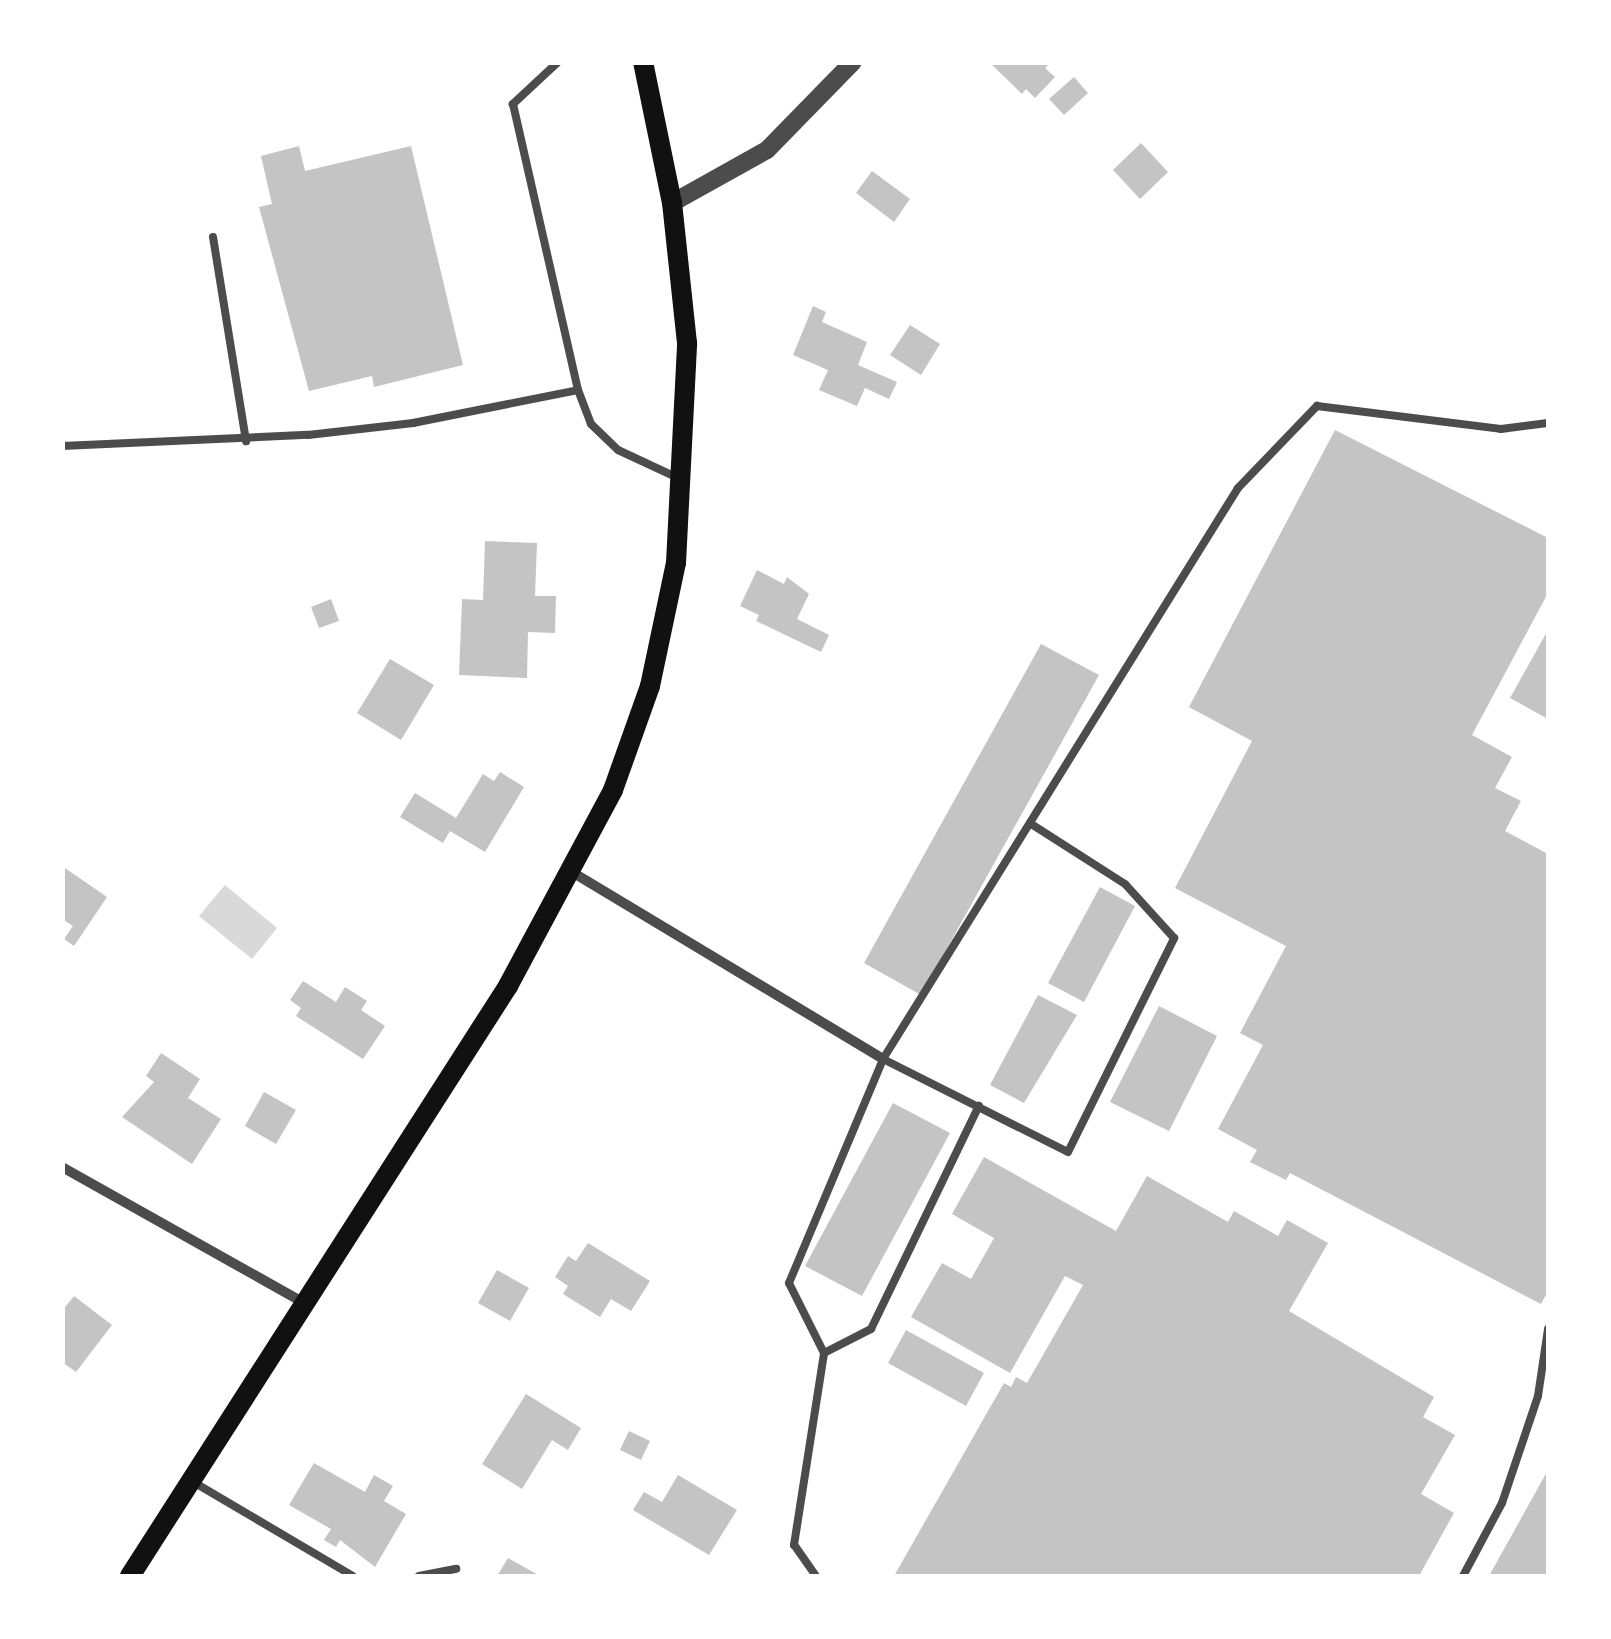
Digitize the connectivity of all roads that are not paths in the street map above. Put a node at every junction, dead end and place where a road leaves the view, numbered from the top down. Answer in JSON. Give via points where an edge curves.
{"nodes":[{"id":1,"x":558,"y":62,"type":"edge"},
{"id":2,"x":643,"y":62,"type":"edge"},
{"id":3,"x":853,"y":62,"type":"edge"},
{"id":4,"x":672,"y":203,"type":"junction"},
{"id":5,"x":213,"y":237,"type":"dead end"},
{"id":6,"x":578,"y":390,"type":"junction"},
{"id":7,"x":1548,"y":422,"type":"edge"},
{"id":8,"x":246,"y":441,"type":"junction"},
{"id":9,"x":62,"y":446,"type":"edge"},
{"id":10,"x":682,"y":479,"type":"junction"},
{"id":11,"x":1032,"y":824,"type":"junction"},
{"id":12,"x":572,"y":872,"type":"junction"},
{"id":13,"x":883,"y":1059,"type":"junction"},
{"id":14,"x":979,"y":1106,"type":"junction"},
{"id":15,"x":62,"y":1167,"type":"edge"},
{"id":16,"x":303,"y":1302,"type":"junction"},
{"id":17,"x":1548,"y":1330,"type":"edge"},
{"id":18,"x":824,"y":1353,"type":"junction"},
{"id":19,"x":191,"y":1480,"type":"junction"},
{"id":20,"x":456,"y":1568,"type":"dead end"},
{"id":21,"x":130,"y":1576,"type":"edge"},
{"id":22,"x":353,"y":1576,"type":"edge"},
{"id":23,"x":419,"y":1576,"type":"edge"},
{"id":24,"x":816,"y":1576,"type":"edge"},
{"id":25,"x":1463,"y":1576,"type":"edge"}],
"edges":[{"from":1,"to":6,"type":"lane","via":[[513,104]]},
{"from":2,"to":4,"type":"main road"},
{"from":3,"to":4,"type":"street","via":[[767,150]]},
{"from":4,"to":10,"type":"main road","via":[[688,343]]},
{"from":5,"to":8,"type":"lane"},
{"from":6,"to":8,"type":"lane","via":[[413,423]]},
{"from":6,"to":10,"type":"lane","via":[[591,424],[618,450]]},
{"from":7,"to":11,"type":"lane","via":[[1501,429],[1317,406],[1238,488]]},
{"from":8,"to":9,"type":"lane"},
{"from":10,"to":12,"type":"main road","via":[[676,563],[650,686],[613,790]]},
{"from":11,"to":13,"type":"lane"},
{"from":11,"to":14,"type":"lane","via":[[1124,884],[1174,938],[1068,1152]]},
{"from":12,"to":13,"type":"street"},
{"from":12,"to":16,"type":"main road","via":[[508,986]]},
{"from":13,"to":14,"type":"lane"},
{"from":13,"to":18,"type":"lane","via":[[789,1283]]},
{"from":14,"to":18,"type":"lane","via":[[870,1330]]},
{"from":15,"to":16,"type":"street"},
{"from":16,"to":19,"type":"main road"},
{"from":17,"to":25,"type":"lane","via":[[1538,1396],[1502,1503]]},
{"from":18,"to":24,"type":"lane","via":[[794,1545]]},
{"from":19,"to":21,"type":"main road"},
{"from":19,"to":22,"type":"lane"},
{"from":20,"to":23,"type":"lane"}]}
